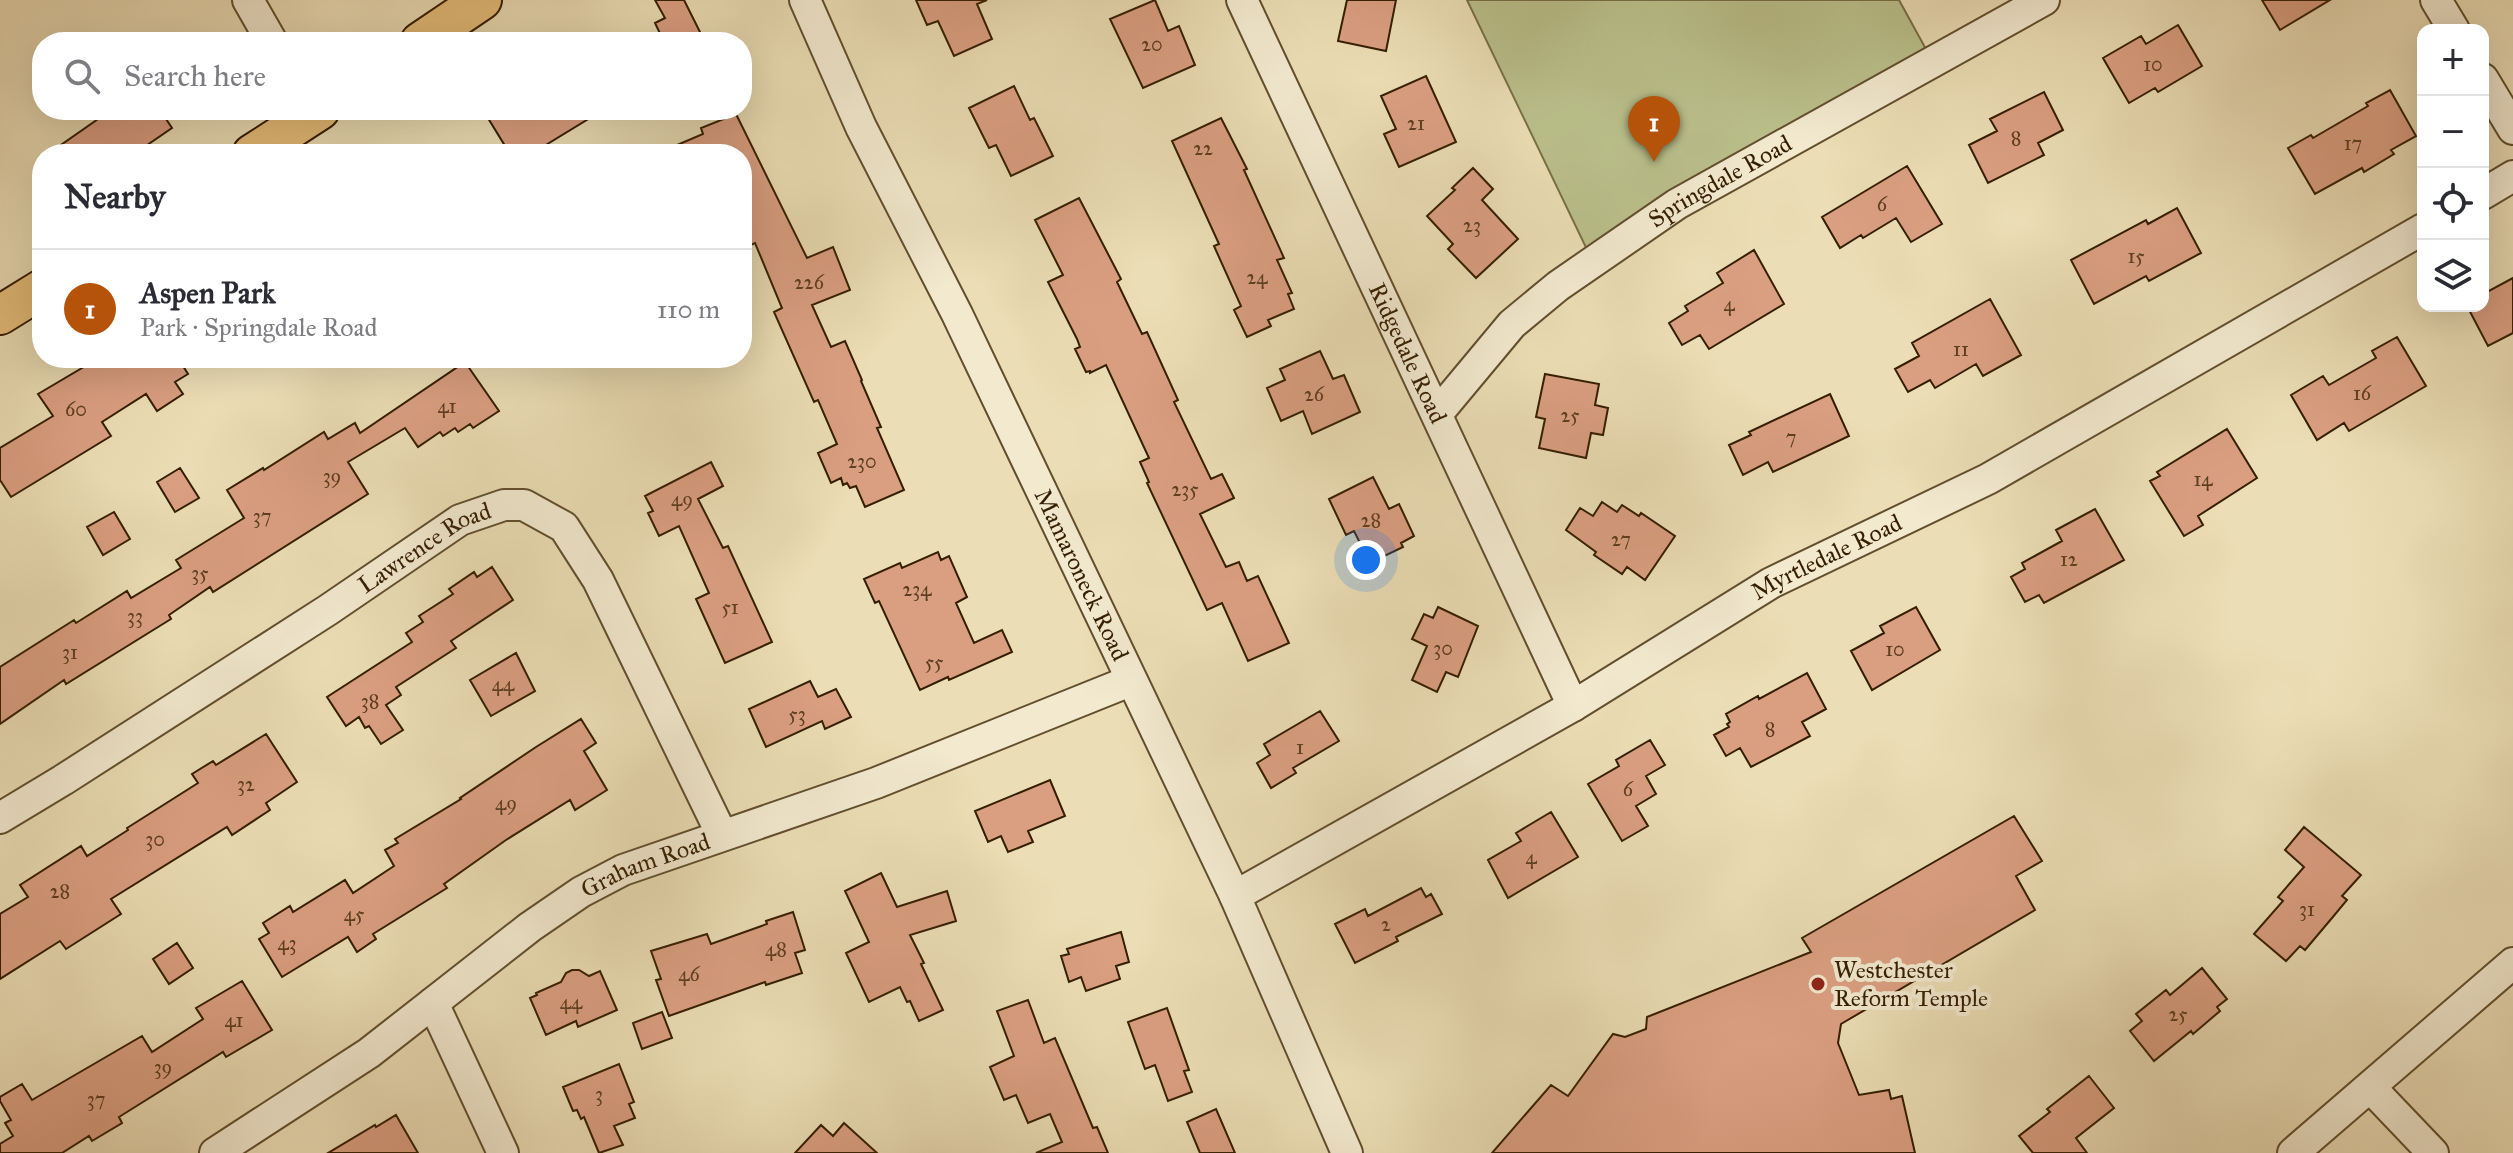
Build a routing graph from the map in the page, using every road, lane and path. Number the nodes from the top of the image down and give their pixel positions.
1 (248, 0) edge
2 (482, 0) edge
3 (805, 0) edge
4 (1242, 0) edge
5 (2044, 0) edge
6 (2436, 0) edge
7 (2450, 24) edge
8 (266, 32) edge
9 (435, 32) edge
10 (2489, 89) edge
11 (303, 120) edge
12 (2513, 129) edge
13 (267, 144) edge
14 (2513, 176) edge
15 (2489, 190) edge
16 (2417, 232) edge
17 (32, 295) edge
18 (0, 315) edge
19 (1437, 414) junction
20 (1130, 681) junction
21 (1573, 706) junction
22 (0, 818) edge
23 (722, 835) junction
24 (1235, 896) junction
25 (2513, 963) edge
26 (433, 1003) junction
27 (2370, 1087) junction
28 (215, 1153) edge
29 (503, 1153) edge
30 (1347, 1153) edge
31 (2293, 1153) edge
32 (2433, 1153) edge

1 - 8 street
2 - 9 main road
3 - 20 street, Mamaroneck Road
4 - 19 street, Ridgedale Road
5 - 19 street, Springdale Road
6 - 7 street
10 - 12 street
11 - 13 main road
14 - 15 street
16 - 21 street, Myrtledale Road
17 - 18 main road
19 - 21 street, Ridgedale Road
20 - 23 street, Graham Road
20 - 24 street, Mamaroneck Road
21 - 24 street, Myrtledale Road
22 - 23 street, Lawrence Road
23 - 26 street, Graham Road
24 - 30 street, Mamaroneck Road
25 - 27 street
26 - 28 street, Graham Road
26 - 29 street
27 - 31 street
27 - 32 street

